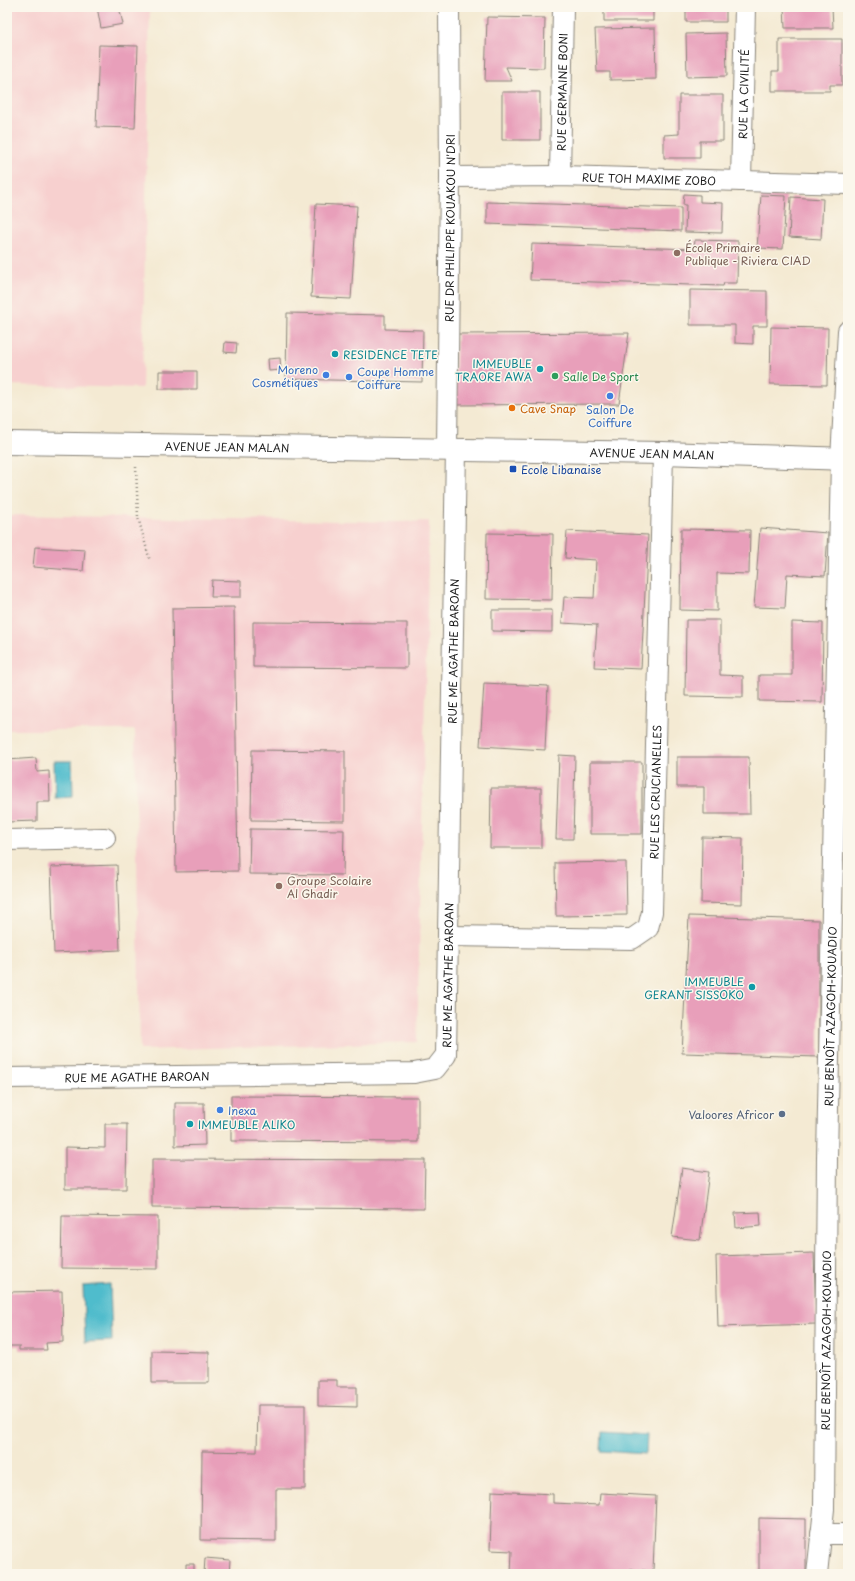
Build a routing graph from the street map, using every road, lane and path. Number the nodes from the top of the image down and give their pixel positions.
1 (449, 7) edge
2 (562, 7) edge
3 (746, 7) edge
4 (560, 176) junction
5 (450, 177) junction
6 (741, 181) junction
7 (848, 184) edge
8 (848, 331) edge
9 (7, 443) edge
10 (451, 449) junction
11 (663, 453) junction
12 (845, 459) edge
13 (137, 486) dead end
14 (150, 561) dead end
15 (105, 838) dead end
16 (7, 840) edge
17 (449, 936) junction
18 (7, 1078) edge
19 (821, 1534) junction
20 (848, 1534) edge
21 (817, 1574) edge

1 - 5 street, RUE DR PHILIPPE KOUAKOU N'DRI
2 - 4 street, RUE GERMAINE BONI
3 - 6 street, RUE LA CIVILITÉ
4 - 5 street, RUE TOH MAXIME ZOBO
4 - 6 street, RUE TOH MAXIME ZOBO
5 - 10 street, RUE DR PHILIPPE KOUAKOU N'DRI
6 - 7 street, RUE TOH MAXIME ZOBO
8 - 12 street, RUE BENOÎT AZAGOH-KOUADIO
9 - 10 main road, AVENUE JEAN MALAN
10 - 11 main road, AVENUE JEAN MALAN
10 - 17 street, RUE ME AGATHE BAROAN
11 - 12 main road, AVENUE JEAN MALAN
11 - 17 street, RUE LES CRUCIANELLES
12 - 19 street, RUE BENOÎT AZAGOH-KOUADIO
13 - 14 path
15 - 16 street
17 - 18 street, RUE ME AGATHE BAROAN
19 - 20 street
19 - 21 street, RUE BENOÎT AZAGOH-KOUADIO

